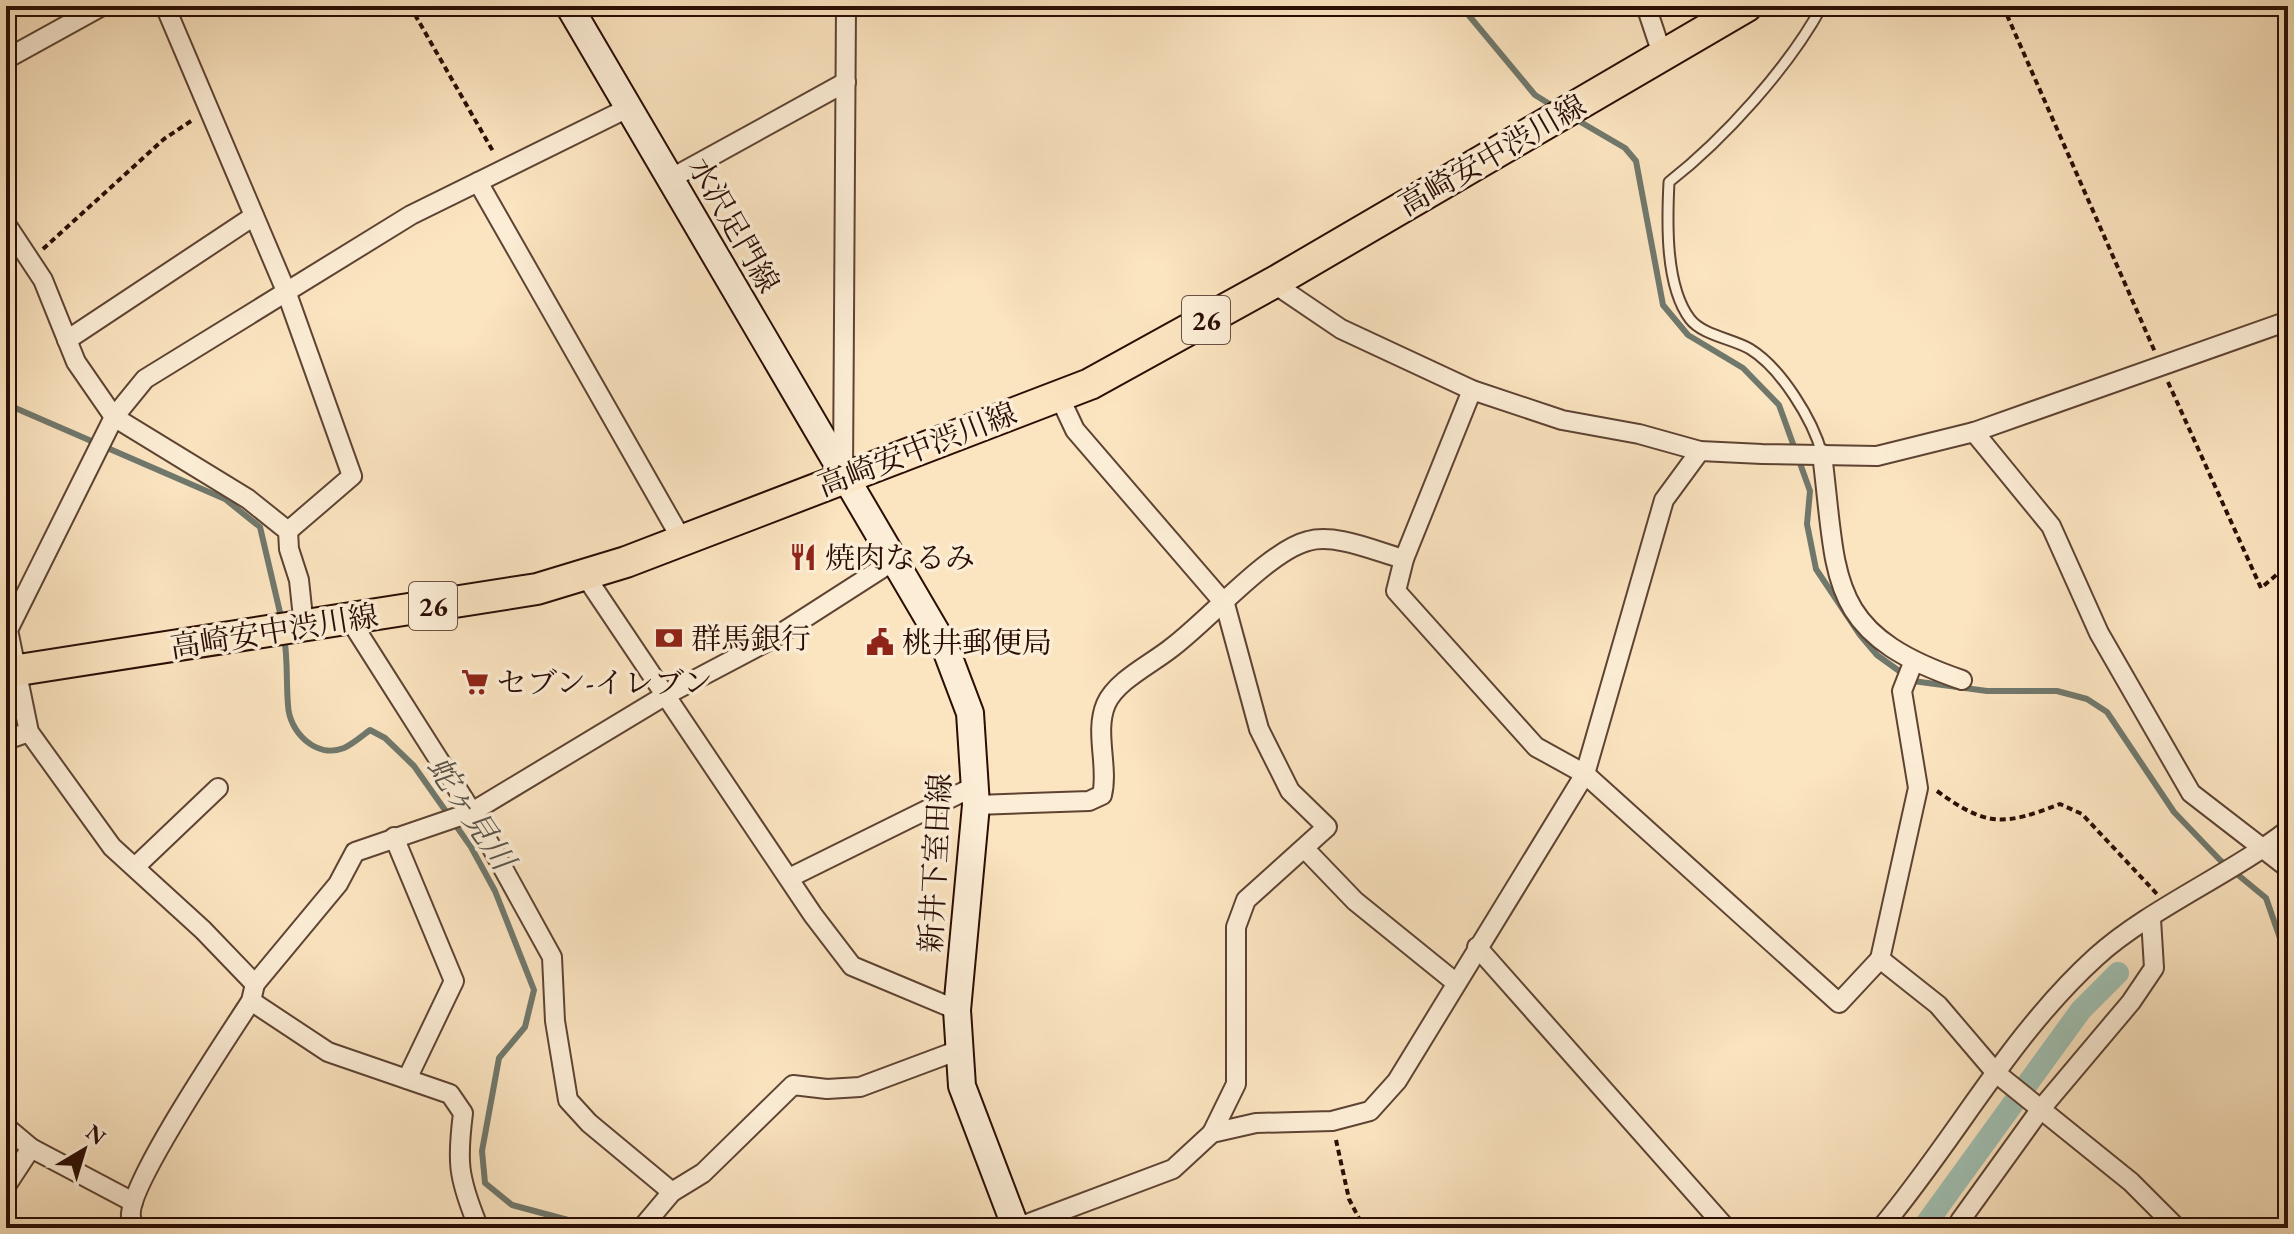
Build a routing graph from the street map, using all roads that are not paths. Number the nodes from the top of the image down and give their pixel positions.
1 (102, 6) edge
2 (165, 6) edge
3 (569, 6) edge
4 (846, 6) edge
5 (1646, 6) edge
6 (1747, 6) edge
7 (1822, 6) edge
8 (1662, 54) junction
9 (6, 59) edge
10 (846, 82) junction
11 (628, 108) junction
12 (670, 179) junction
13 (478, 182) junction
14 (254, 216) junction
15 (6, 224) edge
16 (1273, 283) junction
17 (286, 291) junction
18 (2288, 321) edge
19 (67, 340) junction
20 (1472, 390) junction
21 (1059, 396) junction
22 (114, 417) junction
23 (1974, 432) junction
24 (1700, 451) junction
25 (1816, 454) junction
26 (843, 476) junction
27 (288, 531) junction
28 (682, 540) junction
29 (1404, 559) junction
30 (895, 560) junction
31 (586, 577) junction
32 (1225, 604) junction
33 (350, 620) junction
34 (304, 627) junction
35 (7, 630) edge
36 (1913, 663) junction
37 (12, 672) edge
38 (1962, 680) dead end
39 (666, 695) junction
40 (29, 732) junction
41 (6, 740) edge
42 (1585, 774) junction
43 (218, 788) dead end
44 (976, 795) junction
45 (472, 812) junction
46 (2288, 830) edge
47 (394, 837) junction
48 (1305, 849) junction
49 (2263, 849) junction
50 (135, 867) junction
51 (2288, 868) edge
52 (789, 878) junction
53 (2151, 919) junction
54 (1477, 947) junction
55 (1880, 959) junction
56 (1455, 982) junction
57 (253, 992) junction
58 (957, 1010) junction
59 (959, 1050) junction
60 (1996, 1073) junction
61 (407, 1079) junction
62 (2040, 1110) junction
63 (6, 1127) edge
64 (1212, 1133) junction
65 (31, 1148) junction
66 (6, 1186) edge
67 (672, 1192) junction
68 (133, 1202) junction
69 (136, 1228) edge
70 (474, 1228) edge
71 (648, 1228) edge
72 (1016, 1228) edge
73 (1726, 1228) edge
74 (1881, 1228) edge
75 (1966, 1228) edge
76 (2177, 1228) edge

1 - 9 street
2 - 14 street
3 - 11 main road, 水沢足門線
4 - 10 street
5 - 8 street
6 - 8 main road, 高崎安中渋川線 / 26
7 - 25 lane
8 - 16 main road, 高崎安中渋川線 / 26
10 - 12 street
10 - 26 street
11 - 12 main road, 水沢足門線
11 - 13 street
12 - 26 main road, 水沢足門線
13 - 17 street
13 - 28 street
14 - 17 street
14 - 19 street
15 - 19 street
16 - 20 street
16 - 21 main road, 高崎安中渋川線 / 26
17 - 22 street
17 - 27 street
18 - 23 street
19 - 22 street
20 - 24 street
20 - 29 street
21 - 26 main road, 高崎安中渋川線 / 26
21 - 32 street
22 - 27 street
22 - 35 street
23 - 25 street
23 - 49 street
24 - 25 street
24 - 42 street
25 - 36 street
26 - 28 main road, 高崎安中渋川線 / 26
26 - 30 main road, 新井下室田線
27 - 34 street
28 - 31 main road, 高崎安中渋川線 / 26
29 - 32 street
29 - 42 street
30 - 39 street
30 - 44 main road, 新井下室田線
31 - 33 main road, 高崎安中渋川線 / 26
31 - 39 street
32 - 44 street
32 - 48 street
33 - 34 main road, 高崎安中渋川線 / 26
33 - 45 street
34 - 37 main road, 高崎安中渋川線 / 26
35 - 37 street
36 - 38 street
36 - 55 street
37 - 40 street
39 - 45 street
39 - 52 street
40 - 41 street
40 - 50 street
42 - 54 street
42 - 55 street
43 - 50 street
44 - 52 street
44 - 58 main road, 新井下室田線
45 - 47 street
45 - 67 street
46 - 49 street
47 - 57 street
47 - 61 street
48 - 56 street
48 - 64 street
49 - 51 street
49 - 53 street
50 - 57 street
52 - 58 street
53 - 60 street
53 - 62 street
54 - 56 street
54 - 73 street
55 - 60 street
56 - 64 street
57 - 61 street
57 - 68 street
58 - 59 main road, 新井下室田線
59 - 67 street
59 - 72 main road, 新井下室田線
60 - 62 street
60 - 74 street
61 - 70 street
62 - 75 street
62 - 76 street
63 - 65 street
64 - 72 street
65 - 66 street
65 - 68 street
67 - 71 street
68 - 69 street

